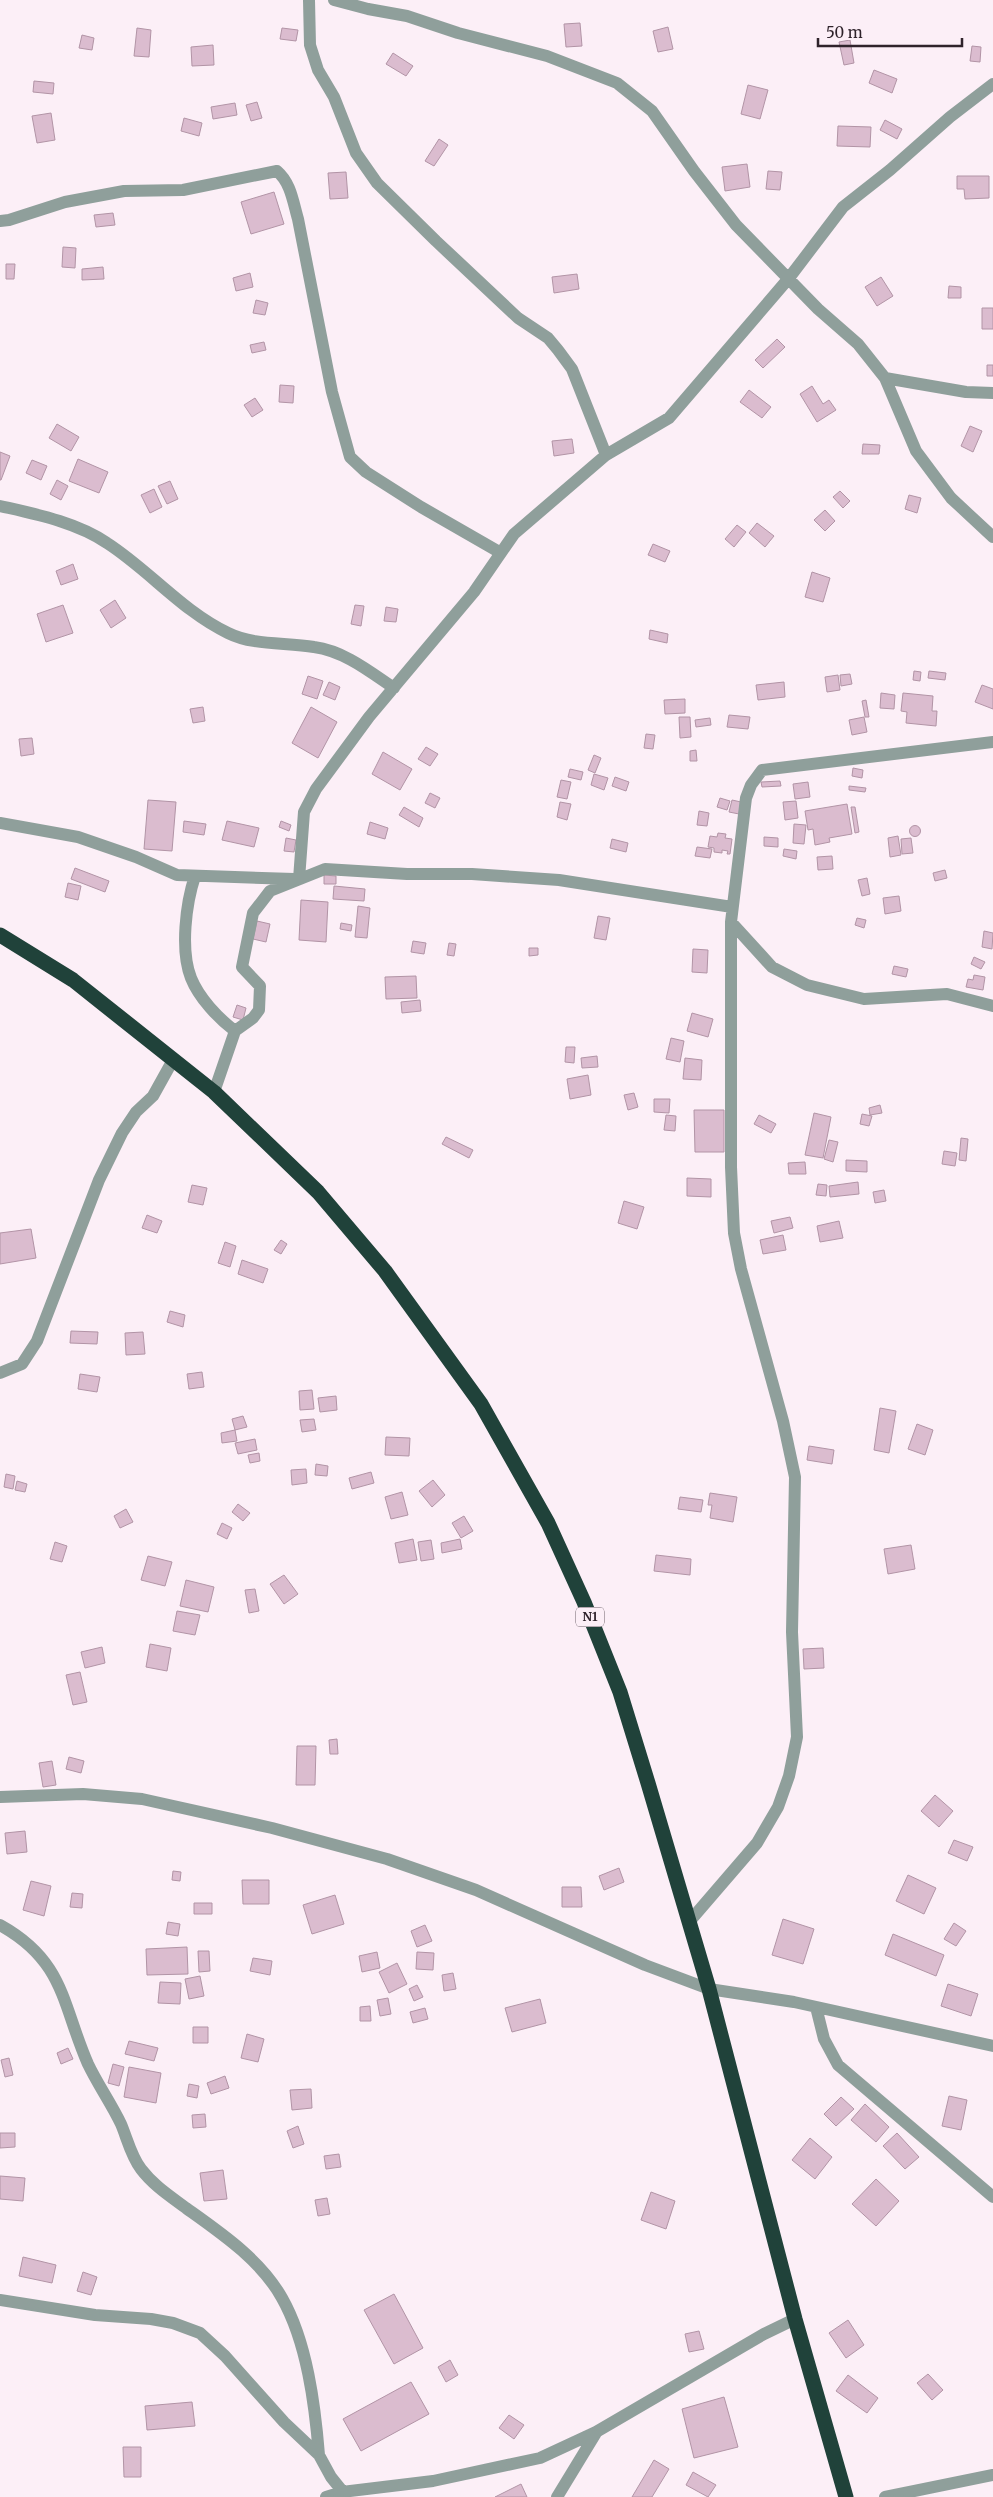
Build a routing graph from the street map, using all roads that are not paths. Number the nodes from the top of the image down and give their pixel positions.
1 (309, 0) edge
2 (334, 0) edge
3 (993, 84) edge
4 (0, 221) edge
5 (788, 278) junction
6 (885, 378) junction
7 (993, 393) edge
8 (606, 455) junction
9 (0, 506) edge
10 (993, 537) edge
11 (501, 553) junction
12 (394, 688) junction
13 (993, 742) edge
14 (0, 823) edge
15 (195, 876) junction
16 (299, 879) junction
17 (732, 906) junction
18 (731, 922) junction
19 (0, 935) edge
20 (993, 1006) edge
21 (235, 1031) junction
22 (173, 1060) junction
23 (214, 1092) junction
24 (0, 1372) edge
25 (0, 1797) edge
26 (689, 1922) junction
27 (0, 1925) edge
28 (709, 1989) junction
29 (816, 2006) junction
30 (993, 2046) edge
31 (993, 2197) edge
32 (0, 2300) edge
33 (795, 2319) junction
34 (596, 2432) junction
35 (319, 2455) junction
36 (993, 2474) edge
37 (344, 2494) edge
38 (326, 2497) edge
39 (557, 2497) edge
40 (846, 2497) edge
41 (885, 2497) edge

1 - 8 street
2 - 5 street
3 - 5 street
4 - 11 street
5 - 6 street
5 - 8 street
6 - 7 street
6 - 10 street
8 - 11 street
9 - 12 street
11 - 12 street
12 - 16 street
13 - 17 street
14 - 15 street
15 - 16 street
15 - 21 street
16 - 17 street
16 - 21 street
17 - 18 street
18 - 20 street
18 - 26 street
19 - 22 highway, N1
21 - 23 street
22 - 23 highway, N1
22 - 24 street
23 - 26 highway, N1
25 - 28 street
26 - 28 highway, N1
27 - 35 street
28 - 29 street
28 - 33 highway, N1
29 - 30 street
29 - 31 street
32 - 35 street
33 - 34 street
33 - 40 highway, N1
34 - 37 street
34 - 39 street
35 - 37 street
36 - 41 street
37 - 38 street

